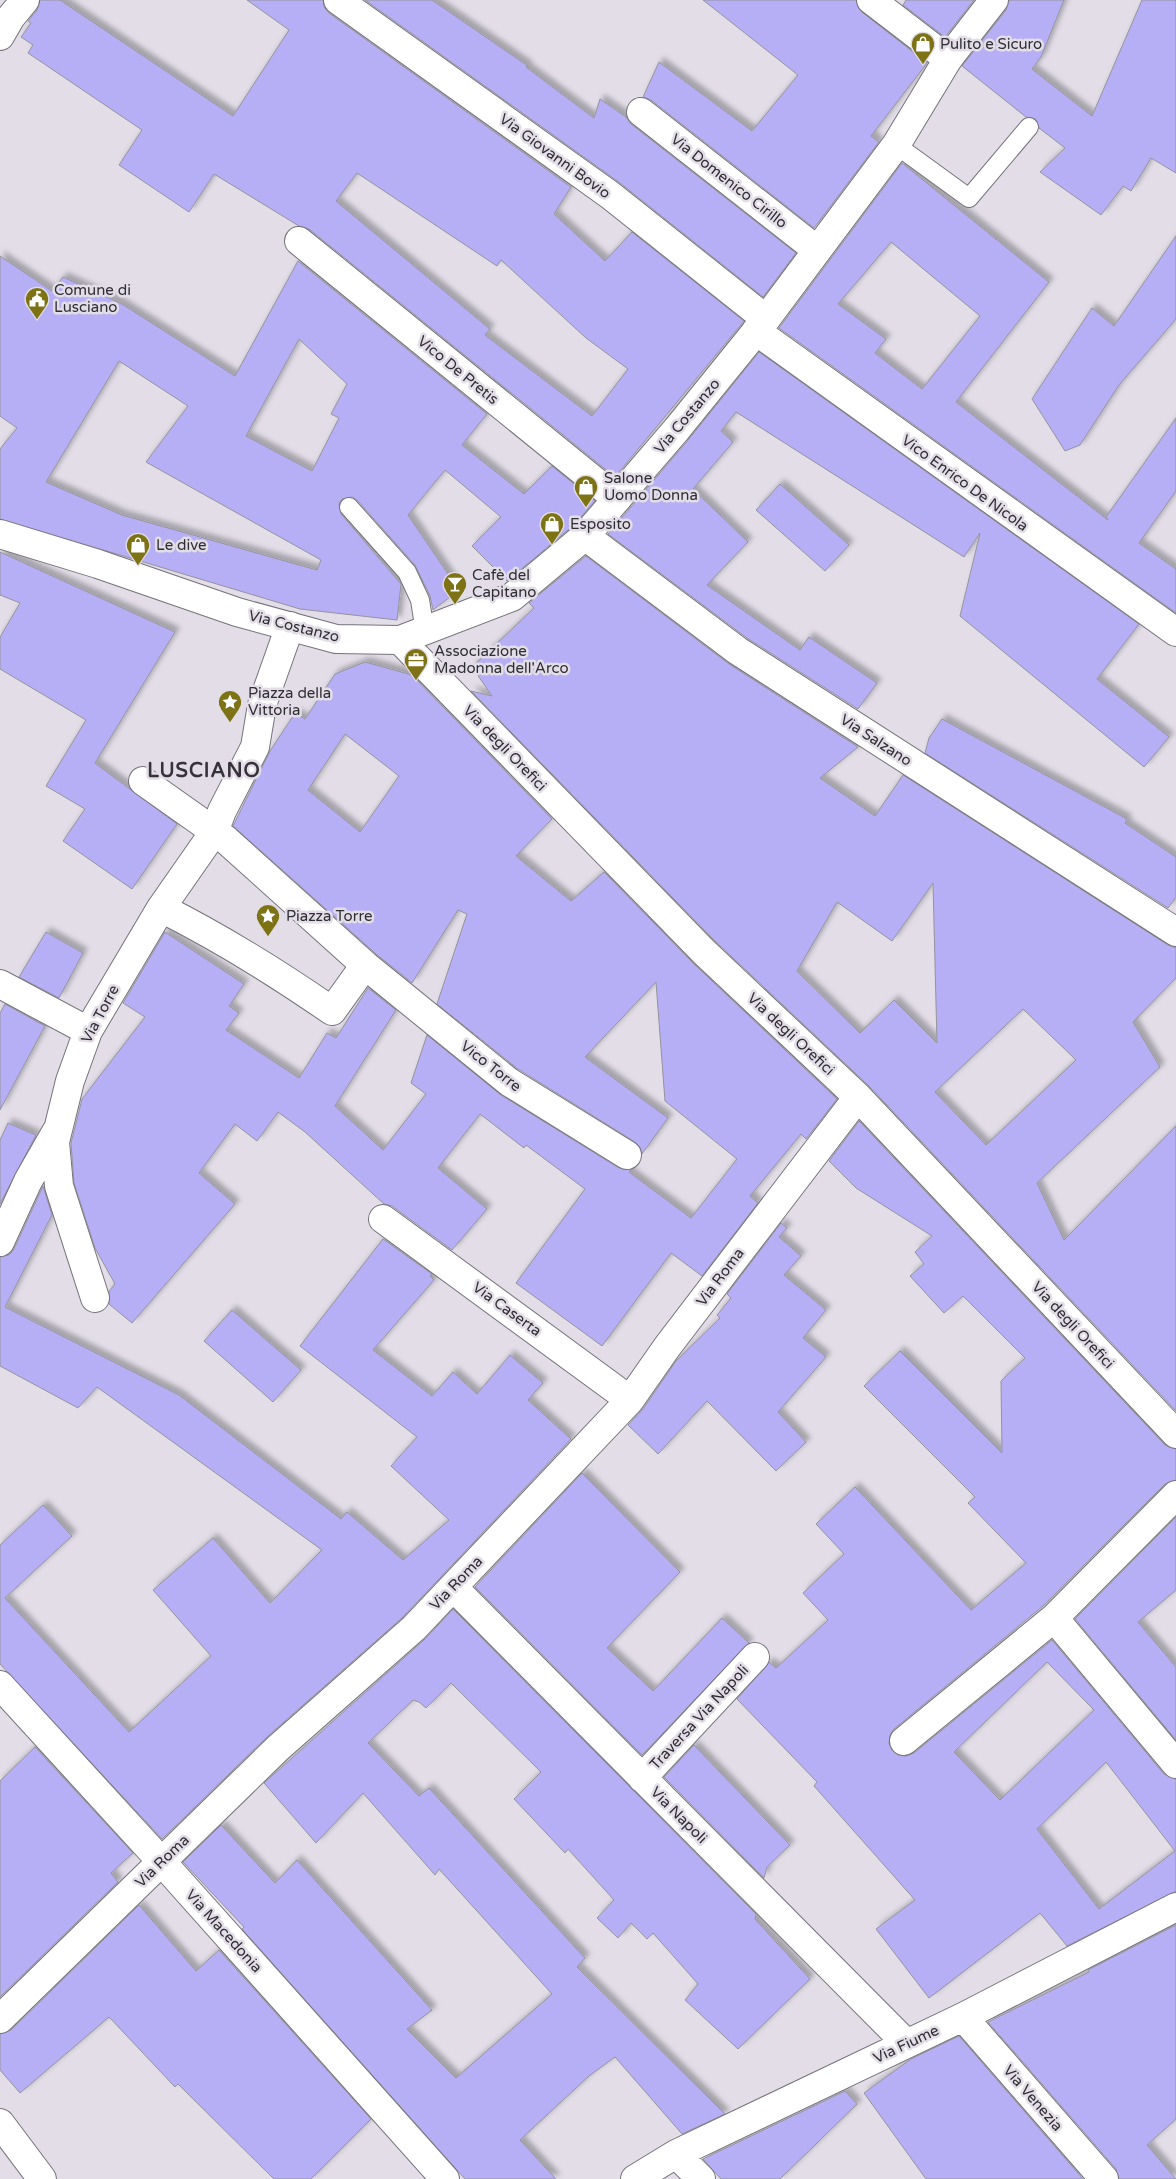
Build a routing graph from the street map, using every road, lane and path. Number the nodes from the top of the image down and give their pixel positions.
1 (25, 0) edge
2 (338, 0) edge
3 (871, 0) edge
4 (994, 0) edge
5 (0, 36) edge
6 (948, 60) junction
7 (641, 112) dead end
8 (1029, 127) dead end
9 (896, 145) junction
10 (299, 241) dead end
11 (817, 250) junction
12 (761, 325) junction
13 (617, 498) junction
14 (349, 507) dead end
15 (0, 534) edge
16 (585, 536) junction
17 (290, 626) junction
18 (1176, 632) edge
19 (413, 636) junction
20 (143, 781) dead end
21 (214, 832) junction
22 (161, 908) junction
23 (1176, 932) edge
24 (365, 965) junction
25 (0, 984) edge
26 (88, 1031) junction
27 (858, 1097) junction
28 (59, 1128) junction
29 (627, 1155) dead end
30 (383, 1219) dead end
31 (0, 1242) edge
32 (96, 1298) dead end
33 (630, 1400) junction
34 (1176, 1434) edge
35 (1176, 1494) edge
36 (453, 1587) junction
37 (1054, 1618) junction
38 (756, 1657) dead end
39 (0, 1685) edge
40 (904, 1741) dead end
41 (1176, 1764) edge
42 (642, 1778) junction
43 (161, 1861) junction
44 (1176, 1907) edge
45 (963, 2017) junction
46 (0, 2019) edge
47 (906, 2044) junction
48 (0, 2123) edge
49 (676, 2154) junction
50 (42, 2179) edge
51 (446, 2179) edge
52 (635, 2179) edge
53 (701, 2179) edge
54 (1104, 2179) edge

1 - 5 street
2 - 12 street, Via Giovanni Bovio
3 - 6 street
4 - 6 street, Via Costanzo
6 - 9 street, Via Costanzo
7 - 11 street, Via Domenico Cirillo
8 - 9 lane
9 - 11 street, Via Costanzo
10 - 13 street, Vico De Pretis
11 - 12 street, Via Costanzo
12 - 13 street, Via Costanzo
12 - 18 street, Vico Enrico De Nicola
13 - 16 street, Via Costanzo
14 - 19 lane
15 - 17 street, Via Costanzo
16 - 19 street, Via Costanzo
16 - 23 street, Via Salzano
17 - 19 street, Via Costanzo
17 - 21 street
19 - 27 street, Via degli Orefici
20 - 21 street
21 - 22 street
21 - 24 street
22 - 24 street
22 - 26 street, Via Torre
24 - 29 street, Vico Torre
25 - 26 street
26 - 28 street, Via Torre
27 - 33 street, Via Roma
27 - 34 street, Via degli Orefici
28 - 31 street, Via Torre
28 - 32 street, Via Torre
30 - 33 street, Via Caserta
33 - 36 street, Via Roma
35 - 37 street
36 - 42 street, Via Napoli
36 - 43 street, Via Roma
37 - 40 street
37 - 41 street
38 - 42 street, Traversa Via Napoli
39 - 43 street, Via Macedonia
42 - 47 street, Via Napoli
43 - 46 street, Via Roma
43 - 51 street, Via Macedonia
44 - 45 street, Via Fiume
45 - 47 street, Via Fiume
45 - 54 street, Via Venezia
47 - 49 street, Via Fiume
48 - 50 street
49 - 52 street, Via Fiume
49 - 53 street

